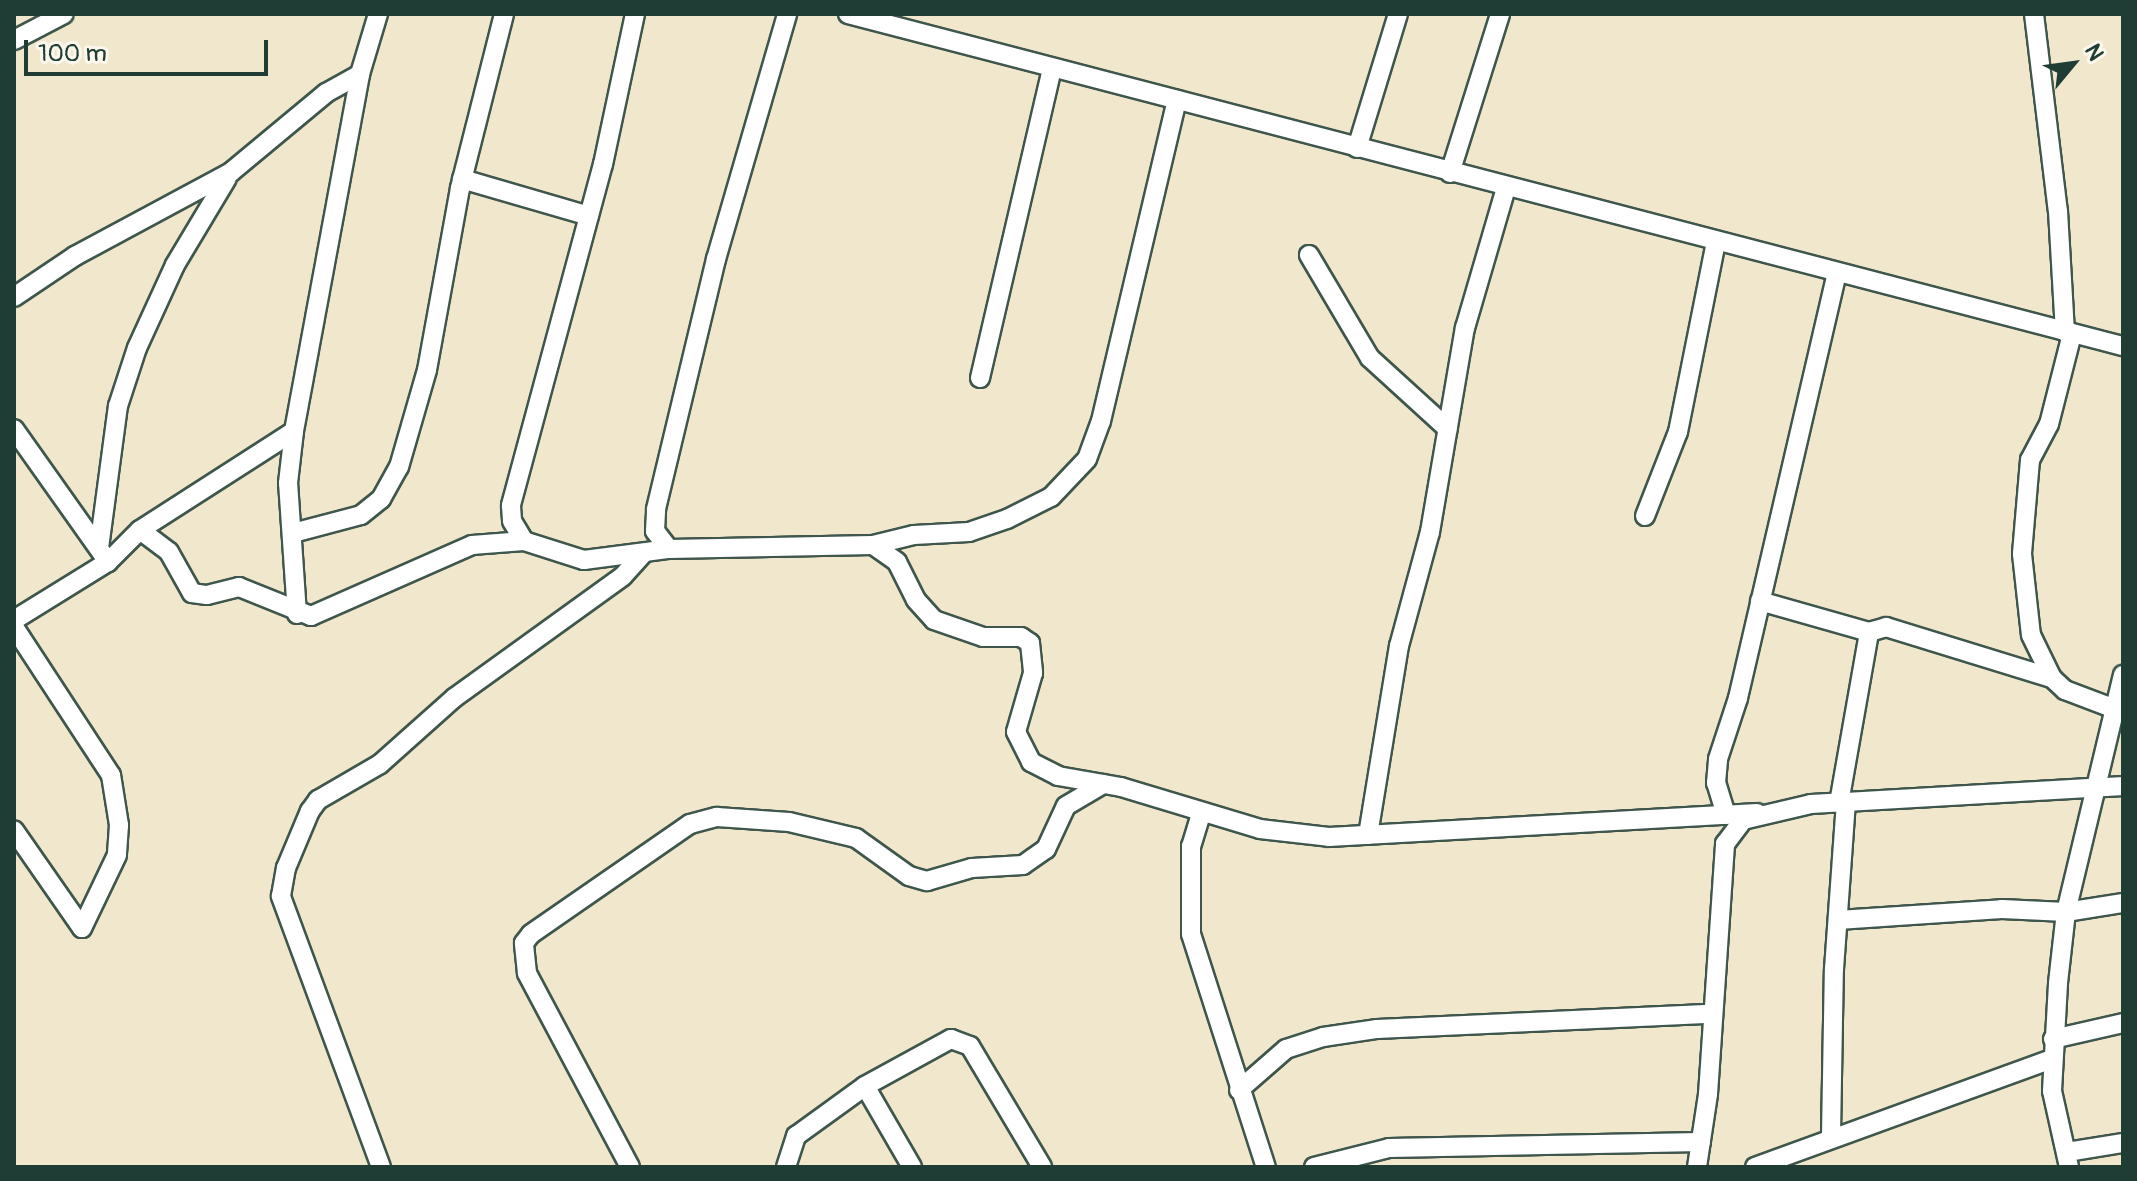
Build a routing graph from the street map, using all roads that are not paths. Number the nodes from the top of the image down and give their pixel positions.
1 (64, 14) edge
2 (378, 14) edge
3 (504, 14) edge
4 (635, 14) edge
5 (787, 14) edge
6 (848, 14) edge
7 (1398, 14) edge
8 (1500, 14) edge
9 (2034, 14) edge
10 (14, 40) edge
11 (1052, 68) junction
12 (360, 74) junction
13 (1177, 100) junction
14 (1357, 148) junction
15 (231, 172) junction
16 (1450, 173) junction
17 (462, 179) junction
18 (1506, 188) junction
19 (589, 216) junction
20 (1716, 242) junction
21 (1309, 255) dead end
22 (1837, 273) junction
23 (14, 297) edge
24 (2068, 333) junction
25 (2123, 346) edge
26 (980, 378) dead end
27 (14, 429) edge
28 (1448, 429) junction
29 (294, 431) junction
30 (1645, 516) dead end
31 (140, 530) junction
32 (293, 533) junction
33 (524, 541) junction
34 (873, 545) junction
35 (669, 549) junction
36 (643, 554) junction
37 (104, 555) junction
38 (1760, 601) junction
39 (297, 614) junction
40 (14, 620) edge
41 (14, 627) edge
42 (1869, 632) junction
43 (2123, 675) edge
44 (2052, 678) junction
45 (2115, 709) junction
46 (1104, 784) junction
47 (2123, 786) edge
48 (2093, 792) junction
49 (1843, 803) junction
50 (1757, 813) junction
51 (1201, 814) junction
52 (1726, 815) junction
53 (14, 830) edge
54 (1368, 835) junction
55 (2123, 903) edge
56 (2066, 912) junction
57 (1838, 920) junction
58 (1711, 1014) junction
59 (2123, 1023) edge
60 (2053, 1039) junction
61 (2052, 1059) junction
62 (865, 1086) junction
63 (1239, 1090) junction
64 (1831, 1135) junction
65 (1701, 1142) junction
66 (2123, 1143) edge
67 (1791, 1160) edge
68 (2068, 1160) edge
69 (381, 1167) edge
70 (630, 1167) edge
71 (786, 1167) edge
72 (912, 1167) edge
73 (1042, 1167) edge
74 (1266, 1167) edge
75 (1314, 1167) edge
76 (1697, 1167) edge
77 (1755, 1167) edge

1 - 10 street
2 - 12 street
3 - 17 street
4 - 19 street
5 - 35 street
6 - 11 street
7 - 14 street
8 - 16 street
9 - 24 street
11 - 13 street
11 - 26 street
12 - 15 street
12 - 29 street
13 - 14 street
13 - 34 street
14 - 16 street
15 - 23 street
15 - 37 street
16 - 18 street
17 - 19 street
17 - 32 street
18 - 20 street
18 - 28 street
19 - 33 street
20 - 22 street
20 - 30 street
21 - 28 street
22 - 24 street
22 - 38 street
24 - 25 street
24 - 44 street
27 - 37 street
28 - 54 street
29 - 31 street
29 - 32 street
31 - 37 street
31 - 39 street
32 - 39 street
33 - 36 street
33 - 39 street
34 - 35 street
34 - 46 street
35 - 36 street
36 - 69 street
37 - 40 street
38 - 42 street
38 - 52 street
41 - 53 street
42 - 44 street
42 - 49 street
43 - 45 street
44 - 45 street
45 - 48 street
46 - 51 street
46 - 70 street
47 - 48 street
48 - 49 street
48 - 56 street
49 - 50 street
49 - 57 street
50 - 52 street
50 - 58 street
51 - 54 street
51 - 63 street
52 - 54 street
55 - 56 street
56 - 57 street
56 - 60 street
57 - 64 street
58 - 63 street
58 - 65 street
59 - 60 street
60 - 61 street
61 - 64 street
61 - 68 street
62 - 71 street
62 - 72 street
62 - 73 street
63 - 74 street
64 - 67 street
65 - 75 street
65 - 76 street
66 - 68 street
67 - 77 street

